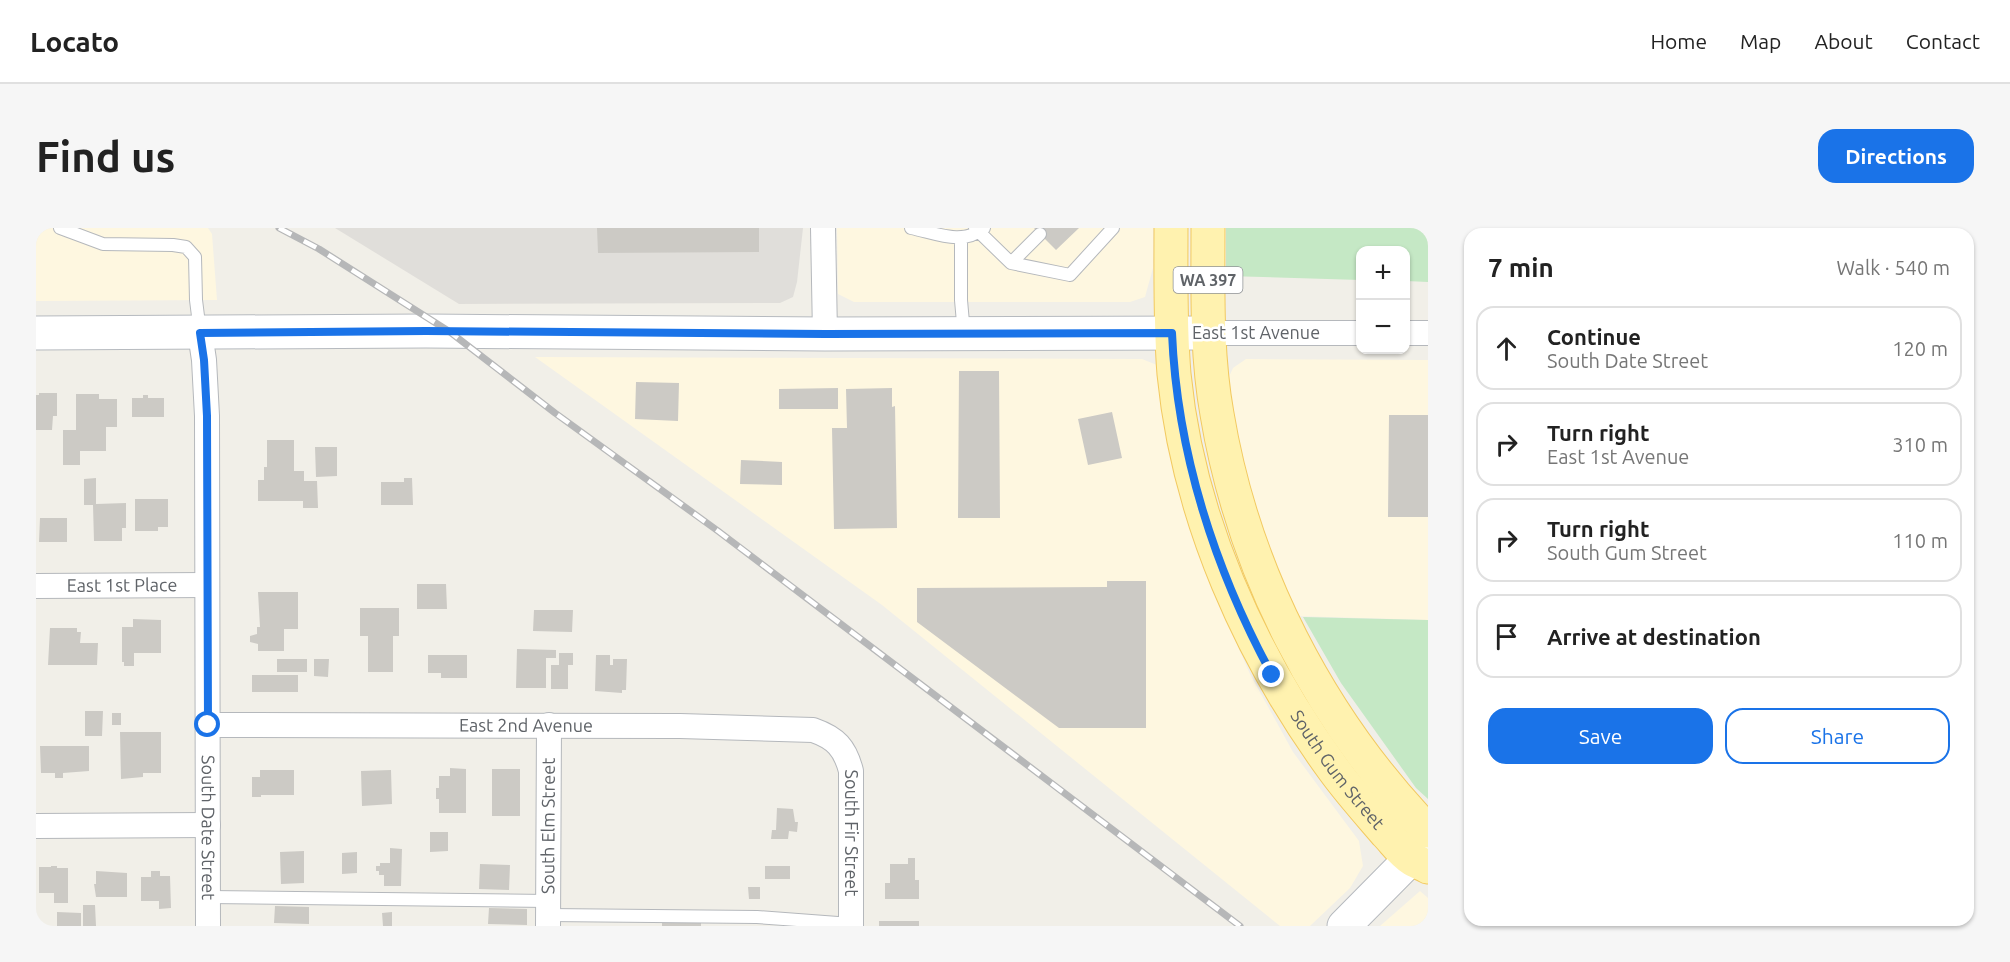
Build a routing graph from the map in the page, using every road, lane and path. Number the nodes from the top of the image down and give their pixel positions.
1 (60, 228) edge
2 (823, 228) edge
3 (911, 228) edge
4 (1113, 228) edge
5 (1171, 228) edge
6 (1208, 228) edge
7 (979, 230) edge
8 (1040, 234) dead end
9 (961, 239) junction
10 (1011, 263) junction
11 (36, 333) edge
12 (200, 333) junction
13 (1172, 333) junction
14 (1209, 333) junction
15 (1356, 333) edge
16 (1410, 333) edge
17 (1428, 333) edge
18 (825, 334) junction
19 (964, 334) junction
20 (207, 585) junction
21 (36, 586) edge
22 (208, 725) junction
23 (549, 725) junction
24 (838, 745) joint
25 (208, 825) junction
26 (36, 826) edge
27 (1428, 831) edge
28 (1422, 856) edge
29 (208, 897) junction
30 (548, 914) edge
31 (851, 925) edge
32 (208, 926) edge
33 (1344, 926) edge

1 - 12 lane
2 - 18 street
3 - 9 lane
4 - 10 lane
5 - 13 main road, WA 397
6 - 14 main road, WA 397
7 - 9 lane
7 - 10 lane
8 - 10 lane
9 - 19 lane
11 - 12 main road, East 1st Avenue
12 - 18 main road, East 1st Avenue
12 - 20 street, South Date Street
13 - 14 main road, East 1st Avenue
13 - 19 main road, East 1st Avenue
13 - 28 main road, South Gum Street / WA 397
14 - 15 street, East 1st Avenue
14 - 27 main road, South Gum Street / WA 397
16 - 17 street
18 - 19 main road, East 1st Avenue
20 - 21 street, East 1st Place
20 - 22 street, South Date Street
22 - 23 street, East 2nd Avenue
22 - 25 street, South Date Street
23 - 24 street, East 2nd Avenue
23 - 30 street, South Elm Street
24 - 31 street, South Fir Street
25 - 26 street
25 - 29 street, South Date Street
28 - 33 main road, South Gum Street
29 - 30 lane
29 - 32 street, South Date Street
30 - 31 lane

